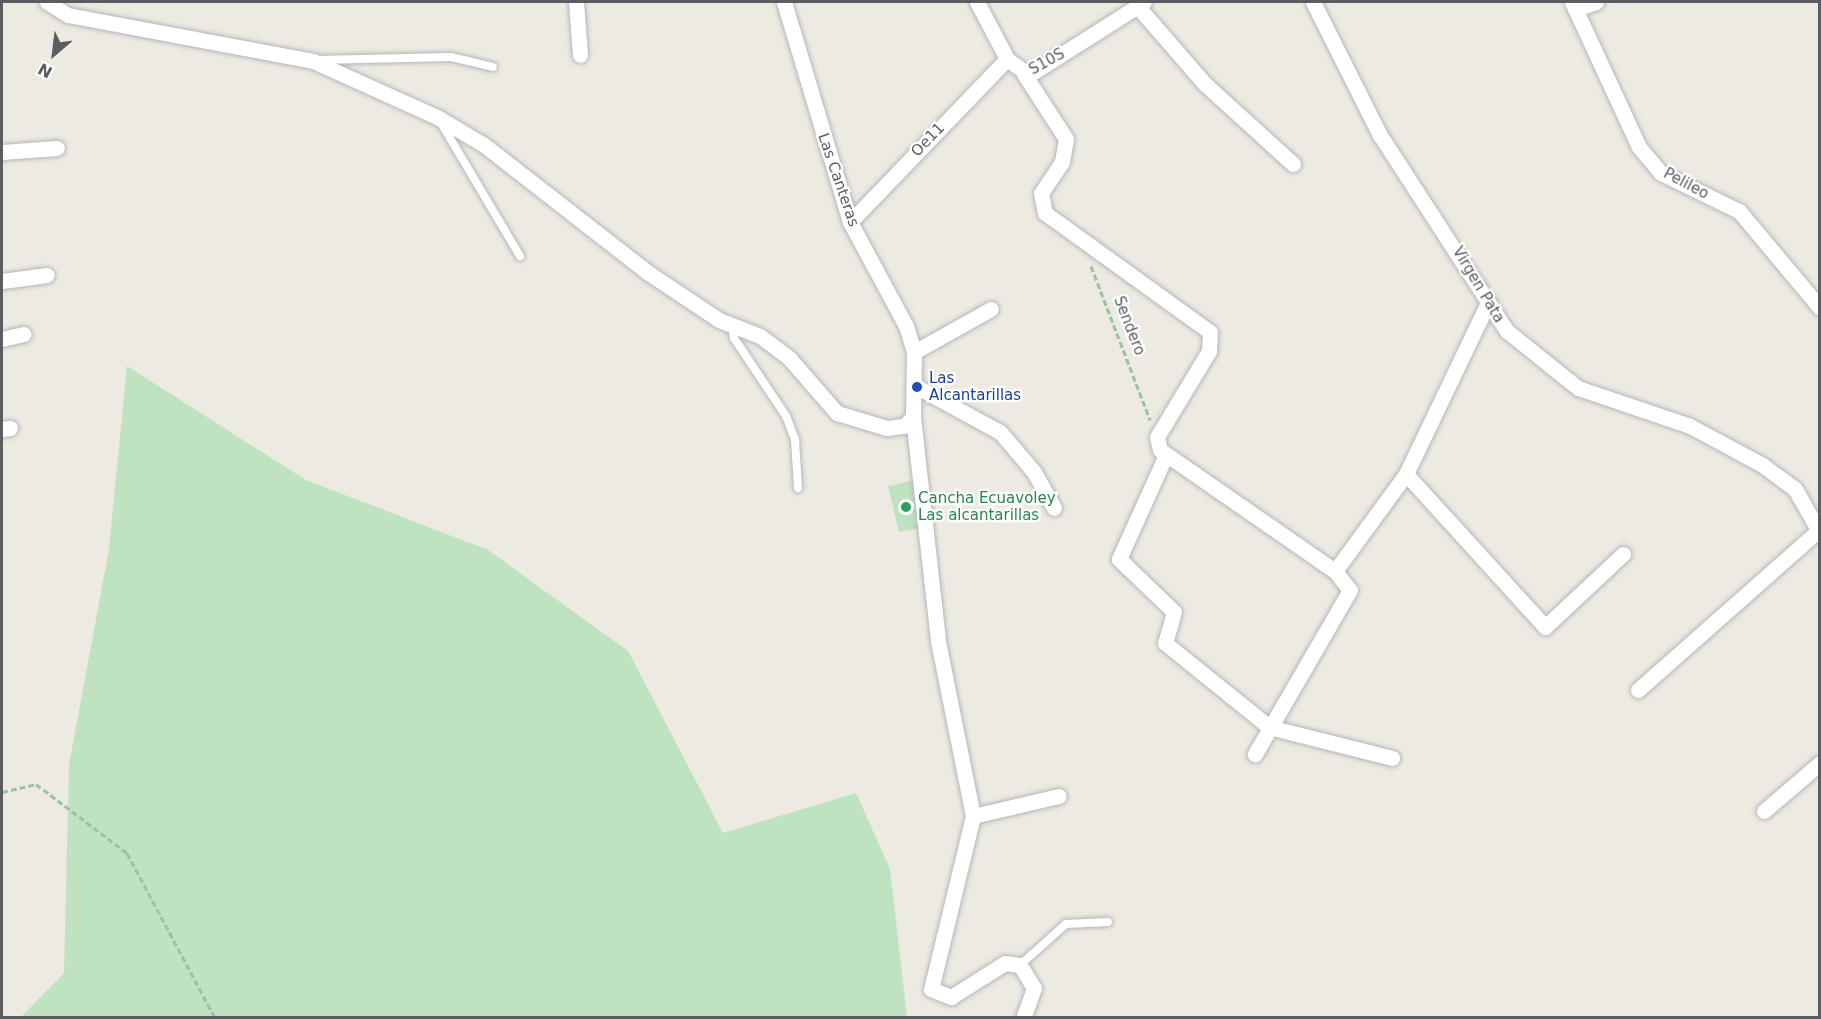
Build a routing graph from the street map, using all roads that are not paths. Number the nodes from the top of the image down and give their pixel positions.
1 (47, 2) edge
2 (576, 2) edge
3 (784, 2) edge
4 (977, 2) edge
5 (1312, 2) edge
6 (1596, 2) edge
7 (1141, 4) edge
8 (1573, 5) edge
9 (580, 55) dead end
10 (1007, 59) junction
11 (313, 61) junction
12 (493, 67) dead end
13 (1024, 74) junction
14 (438, 117) junction
15 (57, 148) dead end
16 (2, 152) edge
17 (1293, 164) dead end
18 (850, 222) junction
19 (520, 256) dead end
20 (47, 275) dead end
21 (2, 281) edge
22 (1487, 305) junction
23 (1820, 308) edge
24 (991, 309) dead end
25 (732, 326) junction
26 (22, 334) dead end
27 (2, 339) edge
28 (914, 352) junction
29 (917, 387) junction
30 (913, 417) junction
31 (1165, 457) junction
32 (1406, 474) junction
33 (798, 488) dead end
34 (1054, 508) dead end
35 (1819, 532) edge
36 (1623, 554) dead end
37 (1335, 571) junction
38 (1638, 690) dead end
39 (1269, 727) junction
40 (1255, 754) dead end
41 (1392, 758) dead end
42 (1820, 763) edge
43 (1059, 796) dead end
44 (1764, 811) dead end
45 (973, 816) junction
46 (1108, 922) dead end
47 (1020, 965) junction
48 (1023, 1017) edge

1 - 11 street
2 - 9 street
3 - 18 street, Las Canteras
4 - 10 street, S10S
5 - 22 street, Virgen Pata
6 - 8 street
7 - 13 street, S10S
7 - 17 street
8 - 23 street, Pelileo
10 - 13 street, S10S
10 - 18 street, Oe11
11 - 12 lane
11 - 14 street
13 - 31 street
14 - 19 lane
14 - 25 street
15 - 16 street
18 - 28 street, Las Canteras
20 - 21 street
22 - 32 street
22 - 35 street, Virgen Pata
24 - 28 street
25 - 30 street
25 - 33 lane
26 - 27 street
28 - 29 street, Las Canteras
29 - 30 street, Las Canteras
29 - 34 street
30 - 45 street, Las Canteras
31 - 37 street
31 - 39 street
32 - 36 street
32 - 37 street
35 - 38 street
37 - 39 street
39 - 40 street
39 - 41 street
42 - 44 street
43 - 45 street
45 - 47 street
46 - 47 lane
47 - 48 street

